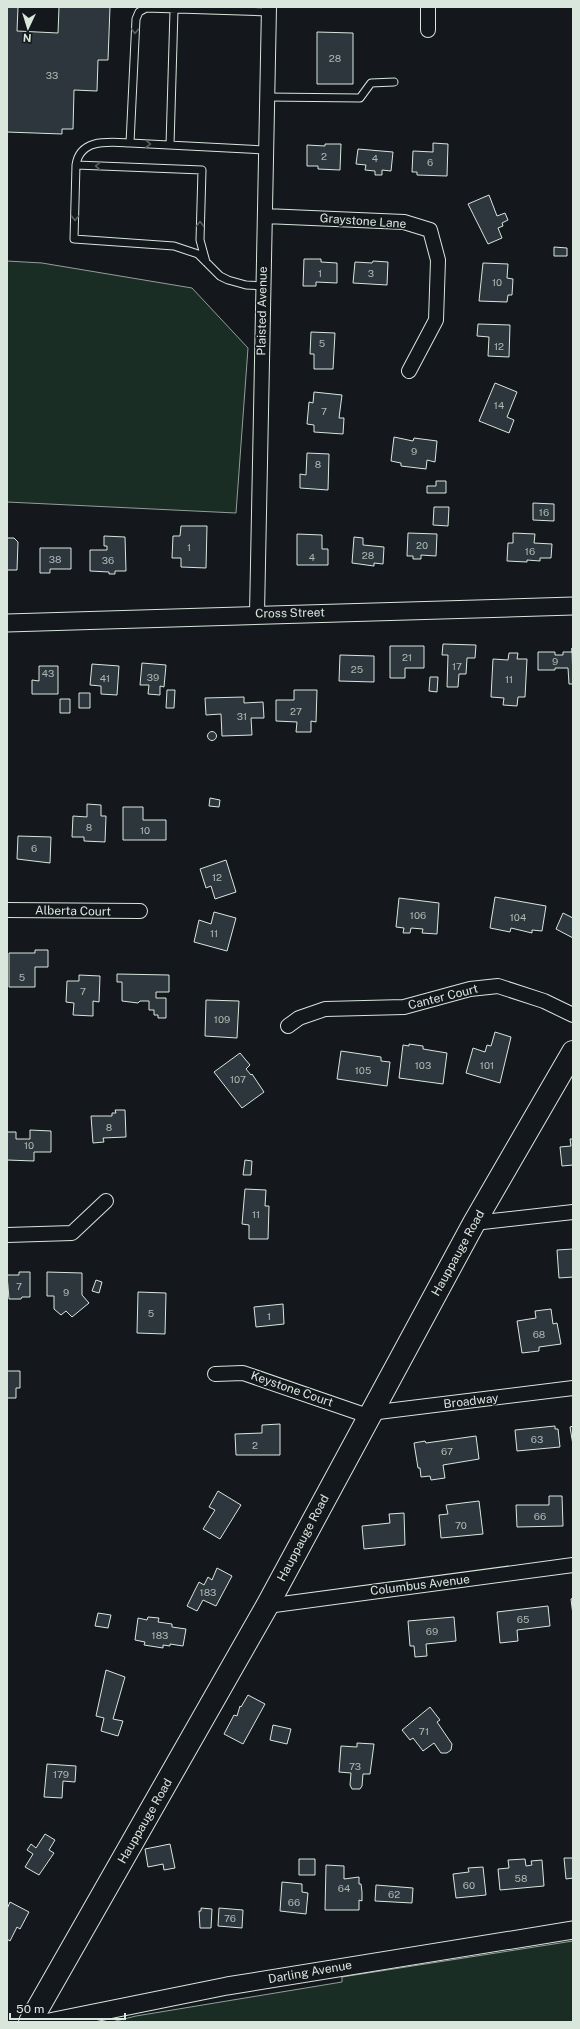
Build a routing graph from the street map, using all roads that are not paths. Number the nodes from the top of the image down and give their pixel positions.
1 (428, 7) edge
2 (174, 10) junction
3 (269, 10) edge
4 (428, 30) dead end
5 (394, 82) dead end
6 (267, 97) junction
7 (130, 143) junction
8 (170, 145) junction
9 (266, 150) junction
10 (76, 165) junction
11 (265, 216) junction
12 (206, 262) junction
13 (263, 286) junction
14 (409, 371) dead end
15 (573, 606) edge
16 (257, 614) junction
17 (7, 623) edge
18 (7, 910) edge
19 (140, 911) dead end
20 (573, 1015) edge
21 (288, 1026) dead end
22 (573, 1052) edge
23 (106, 1201) dead end
24 (573, 1212) edge
25 (474, 1223) junction
26 (7, 1235) edge
27 (215, 1374) dead end
28 (573, 1388) edge
29 (369, 1415) junction
30 (573, 1565) edge
31 (267, 1606) junction
32 (573, 1930) edge
33 (30, 2022) edge
34 (48, 2022) edge

1 - 4 street
2 - 3 lane
2 -> 7 lane
2 - 8 lane
3 - 6 street, Plaisted Avenue
5 - 6 lane
6 - 9 street, Plaisted Avenue
7 -> 8 lane
7 - 10 lane
8 - 9 lane
9 - 11 street, Plaisted Avenue
10 -> 12 lane
12 -> 10 lane
11 - 13 street, Plaisted Avenue
11 - 14 street, Graystone Lane
12 - 13 lane
13 - 16 street, Plaisted Avenue
15 - 16 street, Cross Street
16 - 17 street, Cross Street
18 - 19 street, Alberta Court
20 - 21 street, Canter Court
22 - 25 main road, Hauppauge Road
23 - 26 street
24 - 25 street
25 - 29 main road, Hauppauge Road
27 - 29 street, Keystone Court
28 - 29 street, Broadway
29 - 31 main road, Hauppauge Road
30 - 31 street, Columbus Avenue
31 - 33 main road, Hauppauge Road
32 - 34 street, Darling Avenue

